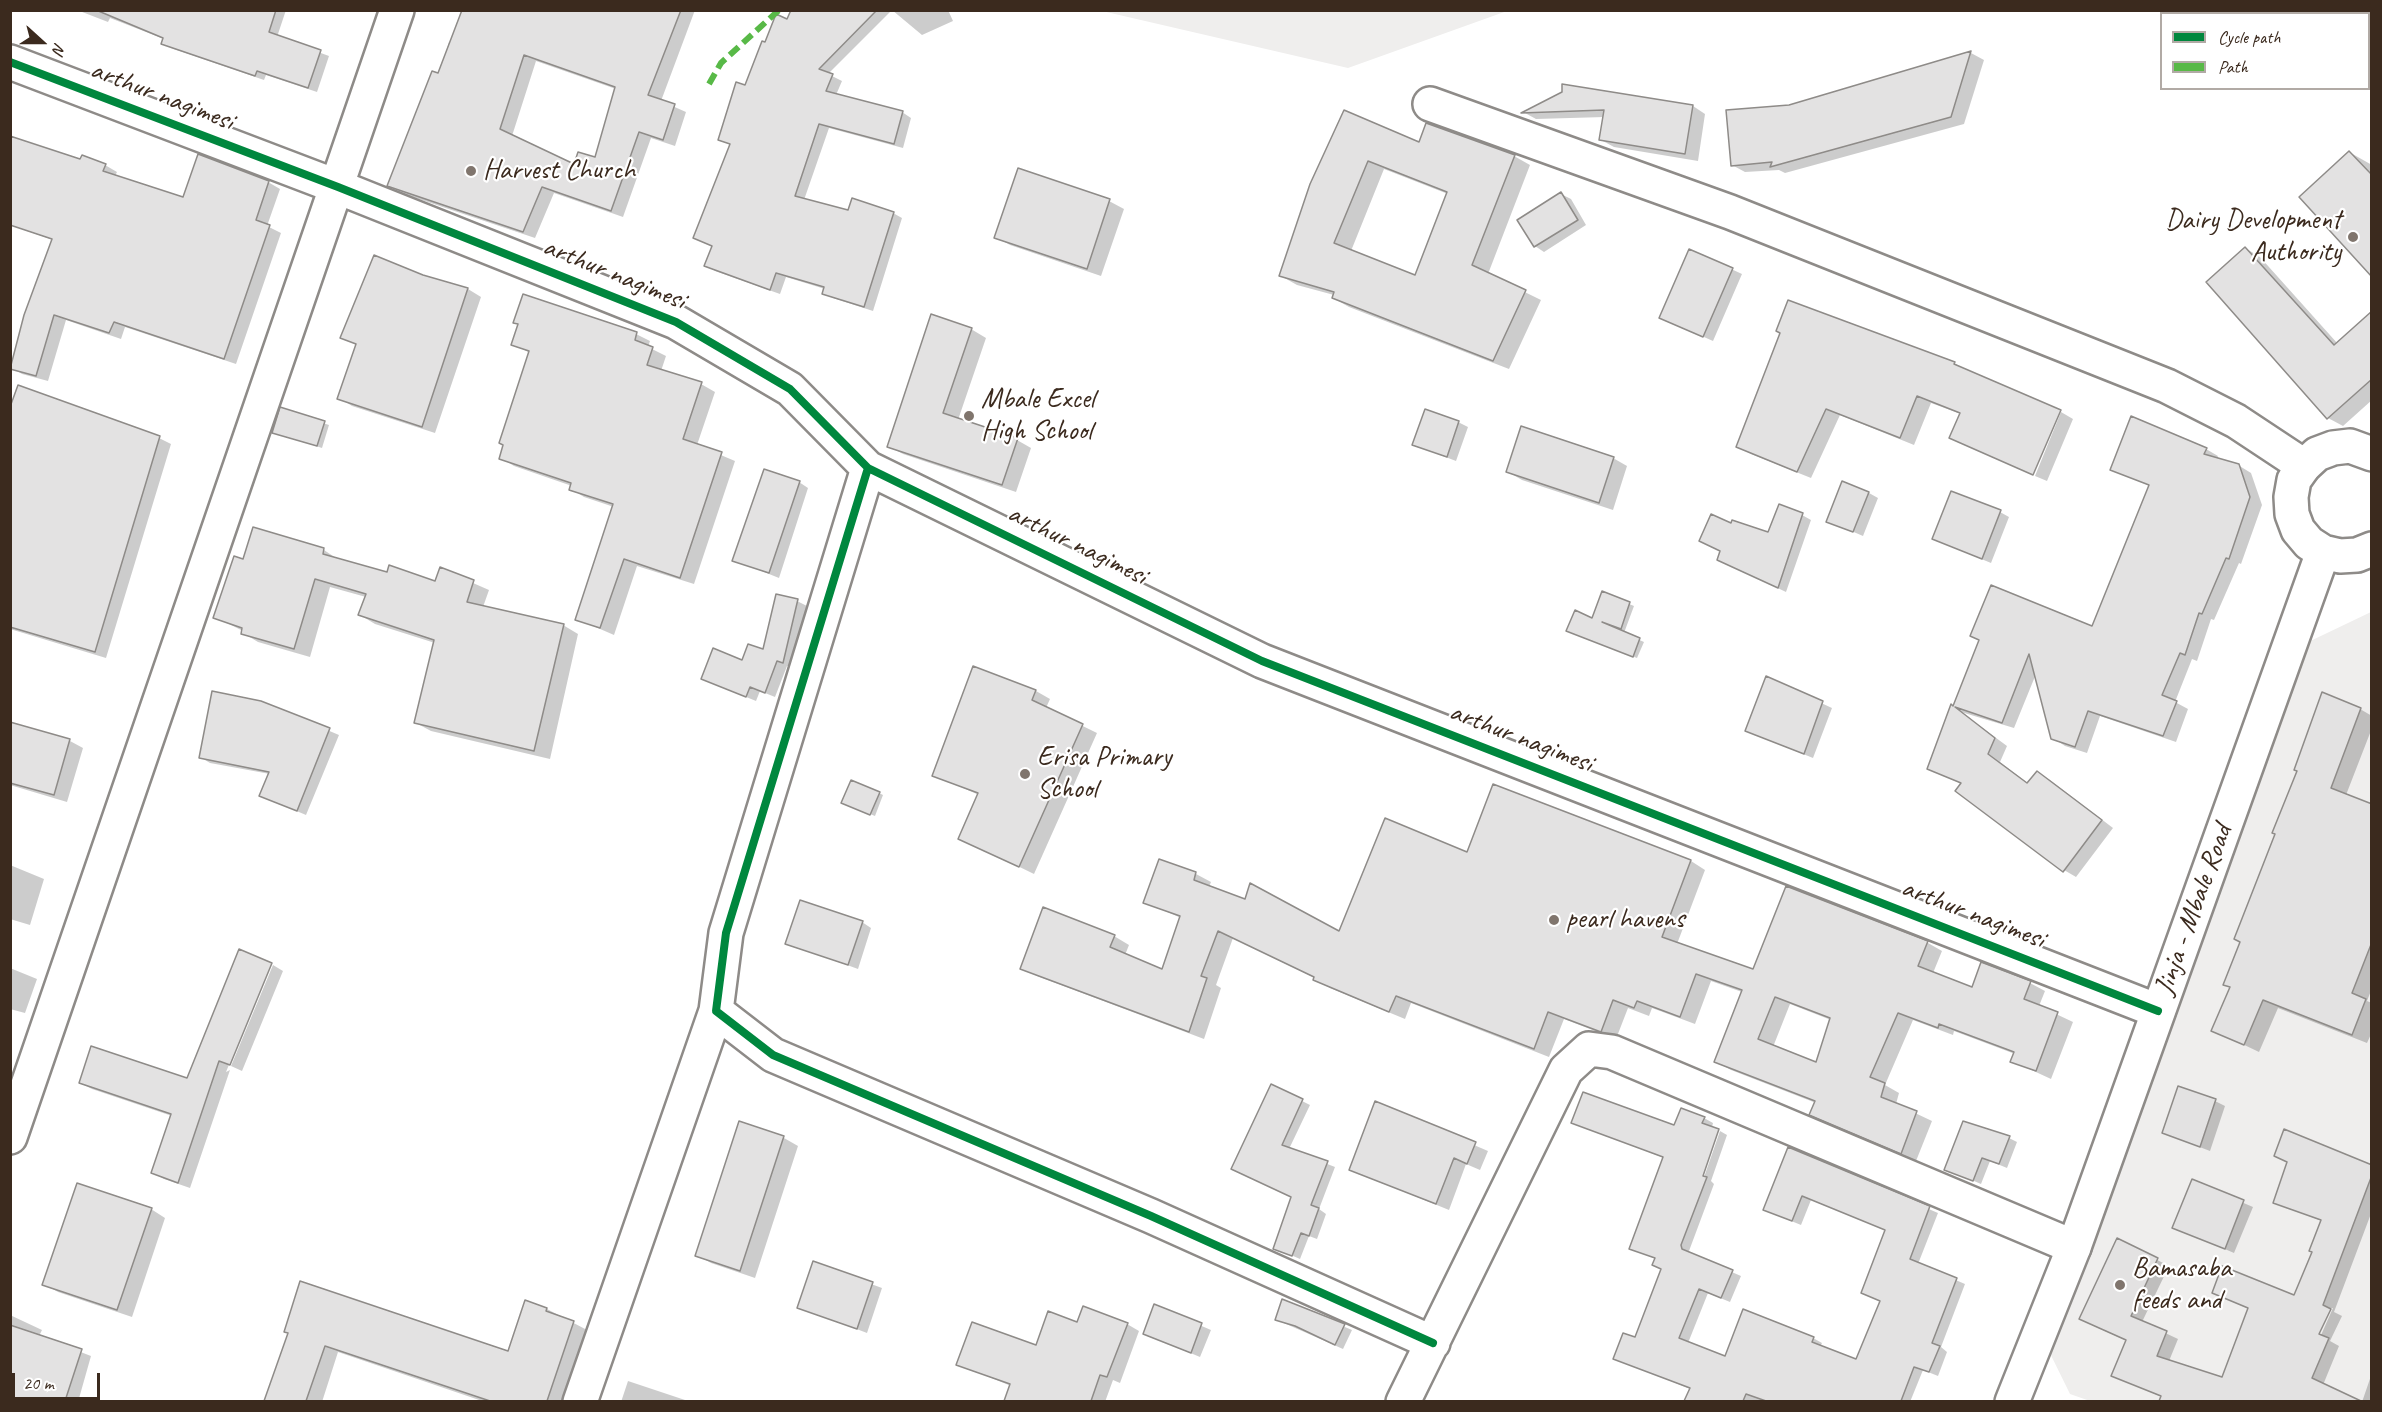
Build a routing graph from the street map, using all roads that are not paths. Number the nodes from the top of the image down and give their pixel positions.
1 (397, 10) edge
2 (10, 62) edge
3 (1430, 104) dead end
4 (338, 187) junction
5 (2372, 454) edge
6 (2304, 466) junction
7 (868, 468) junction
8 (2372, 549) edge
9 (2323, 552) junction
10 (716, 1011) junction
11 (2158, 1011) junction
12 (10, 1137) edge
13 (2074, 1247) junction
14 (1433, 1343) junction
15 (580, 1401) edge
16 (1403, 1401) edge
17 (2012, 1401) edge

1 - 4 street
2 - 4 street, arthur nagimesi
3 - 6 street
4 - 7 street, arthur nagimesi
4 - 12 street
5 - 6 street
6 - 9 street
7 - 10 street
7 - 11 street, arthur nagimesi
8 - 9 street
9 - 11 street, Jinja - Mbale Road
10 - 14 street
10 - 15 street
11 - 13 street, Jinja - Mbale Road
13 - 14 street
13 - 17 street, Jinja - Mbale Road
14 - 16 street

